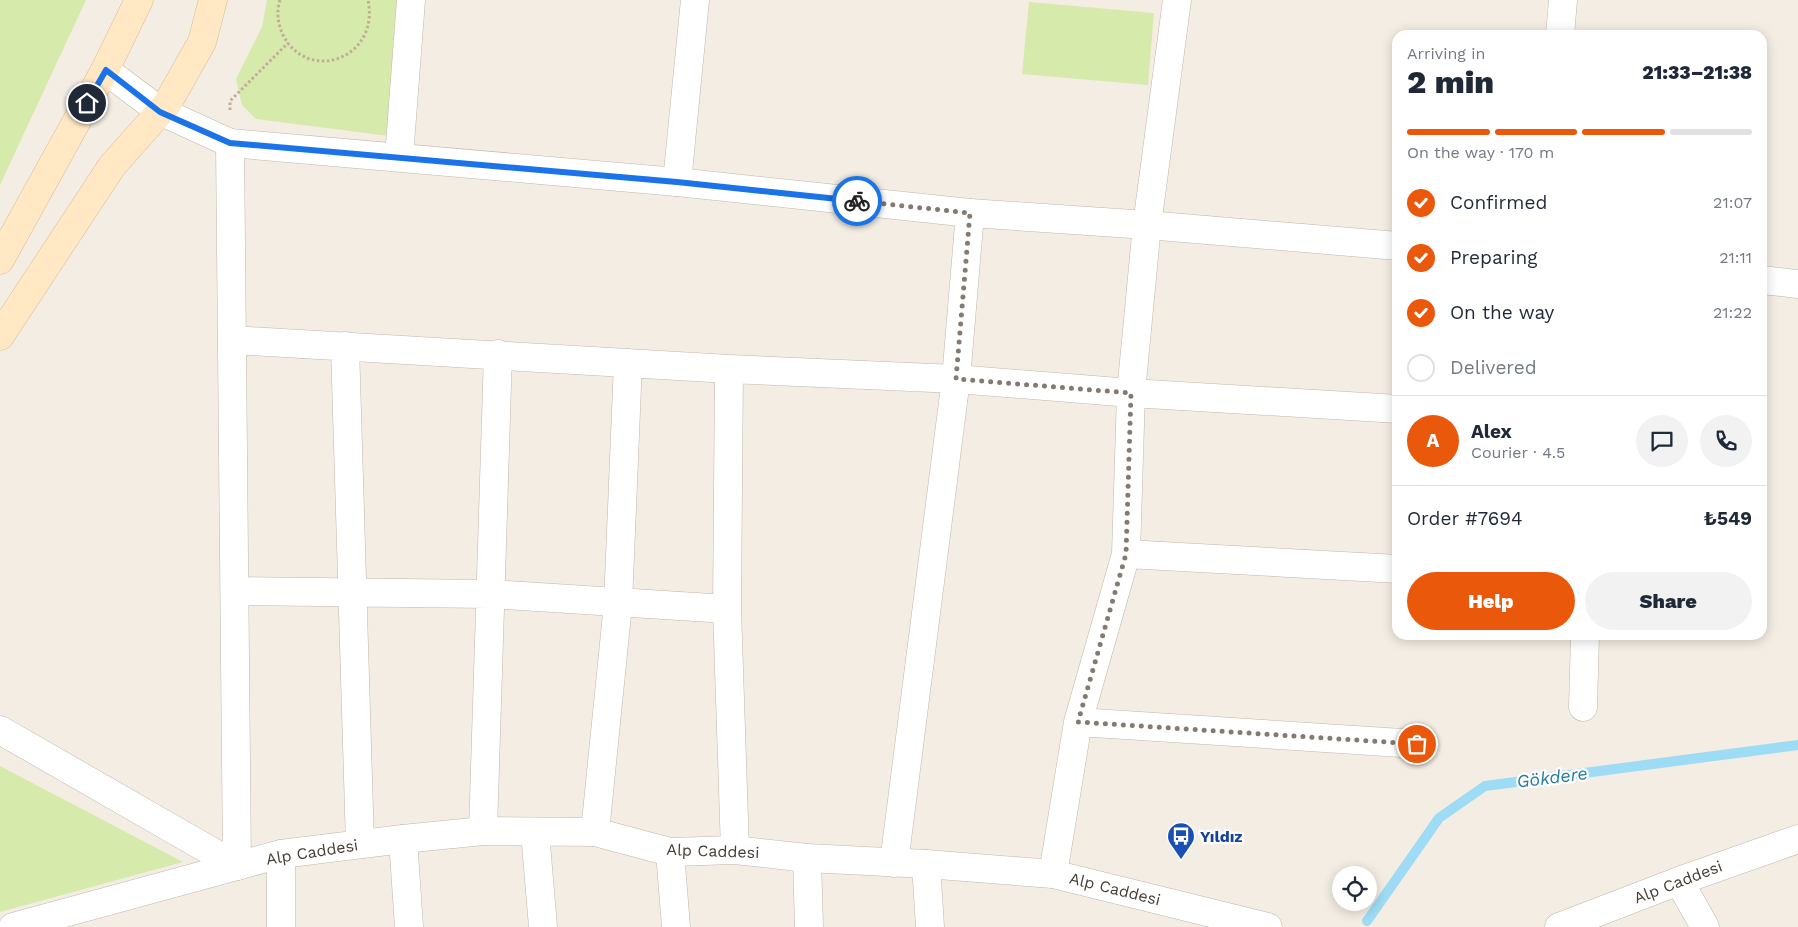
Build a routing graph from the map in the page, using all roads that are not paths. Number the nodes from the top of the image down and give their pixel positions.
1 (139, 0) edge
2 (213, 0) edge
3 (411, 0) edge
4 (695, 0) edge
5 (1177, 0) edge
6 (1563, 0) edge
7 (1560, 30) edge
8 (106, 70) junction
9 (160, 112) junction
10 (230, 143) junction
11 (399, 157) junction
12 (677, 182) junction
13 (970, 213) junction
14 (1147, 225) junction
15 (1392, 245) edge
16 (0, 260) edge
17 (1767, 281) edge
18 (1798, 284) edge
19 (0, 336) edge
20 (232, 340) junction
21 (345, 346) junction
22 (498, 354) junction
23 (628, 363) junction
24 (729, 369) junction
25 (956, 379) junction
26 (1131, 393) junction
27 (1392, 409) edge
28 (1126, 554) junction
29 (1392, 569) edge
30 (235, 591) junction
31 (352, 592) junction
32 (490, 594) junction
33 (618, 604) junction
34 (727, 609) junction
35 (1584, 640) edge
36 (1583, 707) dead end
37 (1078, 722) junction
38 (0, 730) edge
39 (1417, 744) dead end
40 (483, 831) junction
41 (535, 832) junction
42 (595, 832) junction
43 (403, 838) junction
44 (1798, 839) edge
45 (360, 844) junction
46 (735, 850) junction
47 (670, 852) junction
48 (280, 854) junction
49 (807, 858) junction
50 (894, 863) junction
51 (926, 864) junction
52 (237, 866) junction
53 (1053, 874) junction
54 (1679, 881) junction
55 (13, 927) edge
56 (281, 927) edge
57 (409, 927) edge
58 (543, 927) edge
59 (676, 927) edge
60 (809, 927) edge
61 (930, 927) edge
62 (1268, 927) edge
63 (1560, 927) edge
64 (1704, 927) edge

1 - 8 main road
2 - 9 main road
3 - 11 street
4 - 12 street
5 - 14 street
6 - 7 street
8 - 9 street
8 - 16 main road
9 - 10 street
9 - 19 main road
10 - 11 street
10 - 20 street
11 - 12 street
12 - 13 street
13 - 14 street
13 - 25 street
14 - 15 street
14 - 26 street
17 - 18 street
20 - 21 street
20 - 30 street
21 - 22 street
21 - 31 street
22 - 23 street
22 - 32 street
23 - 24 street
23 - 33 street
24 - 25 street
24 - 34 street
25 - 26 street
25 - 50 street
26 - 27 street
26 - 28 street
28 - 29 street
28 - 37 street
30 - 31 street
30 - 52 street
31 - 32 street
31 - 45 street
32 - 33 street
32 - 40 street
33 - 34 street
33 - 42 street
34 - 46 street
35 - 36 street
37 - 39 street
37 - 53 street
38 - 52 street
40 - 41 street, Alp Caddesi
40 - 43 street, Alp Caddesi
41 - 42 street, Alp Caddesi
41 - 58 street
42 - 47 street, Alp Caddesi
43 - 45 street, Alp Caddesi
43 - 57 street
44 - 54 street, Alp Caddesi
45 - 48 street, Alp Caddesi
46 - 47 street, Alp Caddesi
46 - 49 street, Alp Caddesi
47 - 59 street
48 - 52 street, Alp Caddesi
48 - 56 street
49 - 50 street, Alp Caddesi
49 - 60 street
50 - 51 street, Alp Caddesi
51 - 53 street, Alp Caddesi
51 - 61 street
52 - 55 street, Alp Caddesi
53 - 62 street, Alp Caddesi
54 - 63 street, Alp Caddesi
54 - 64 street

